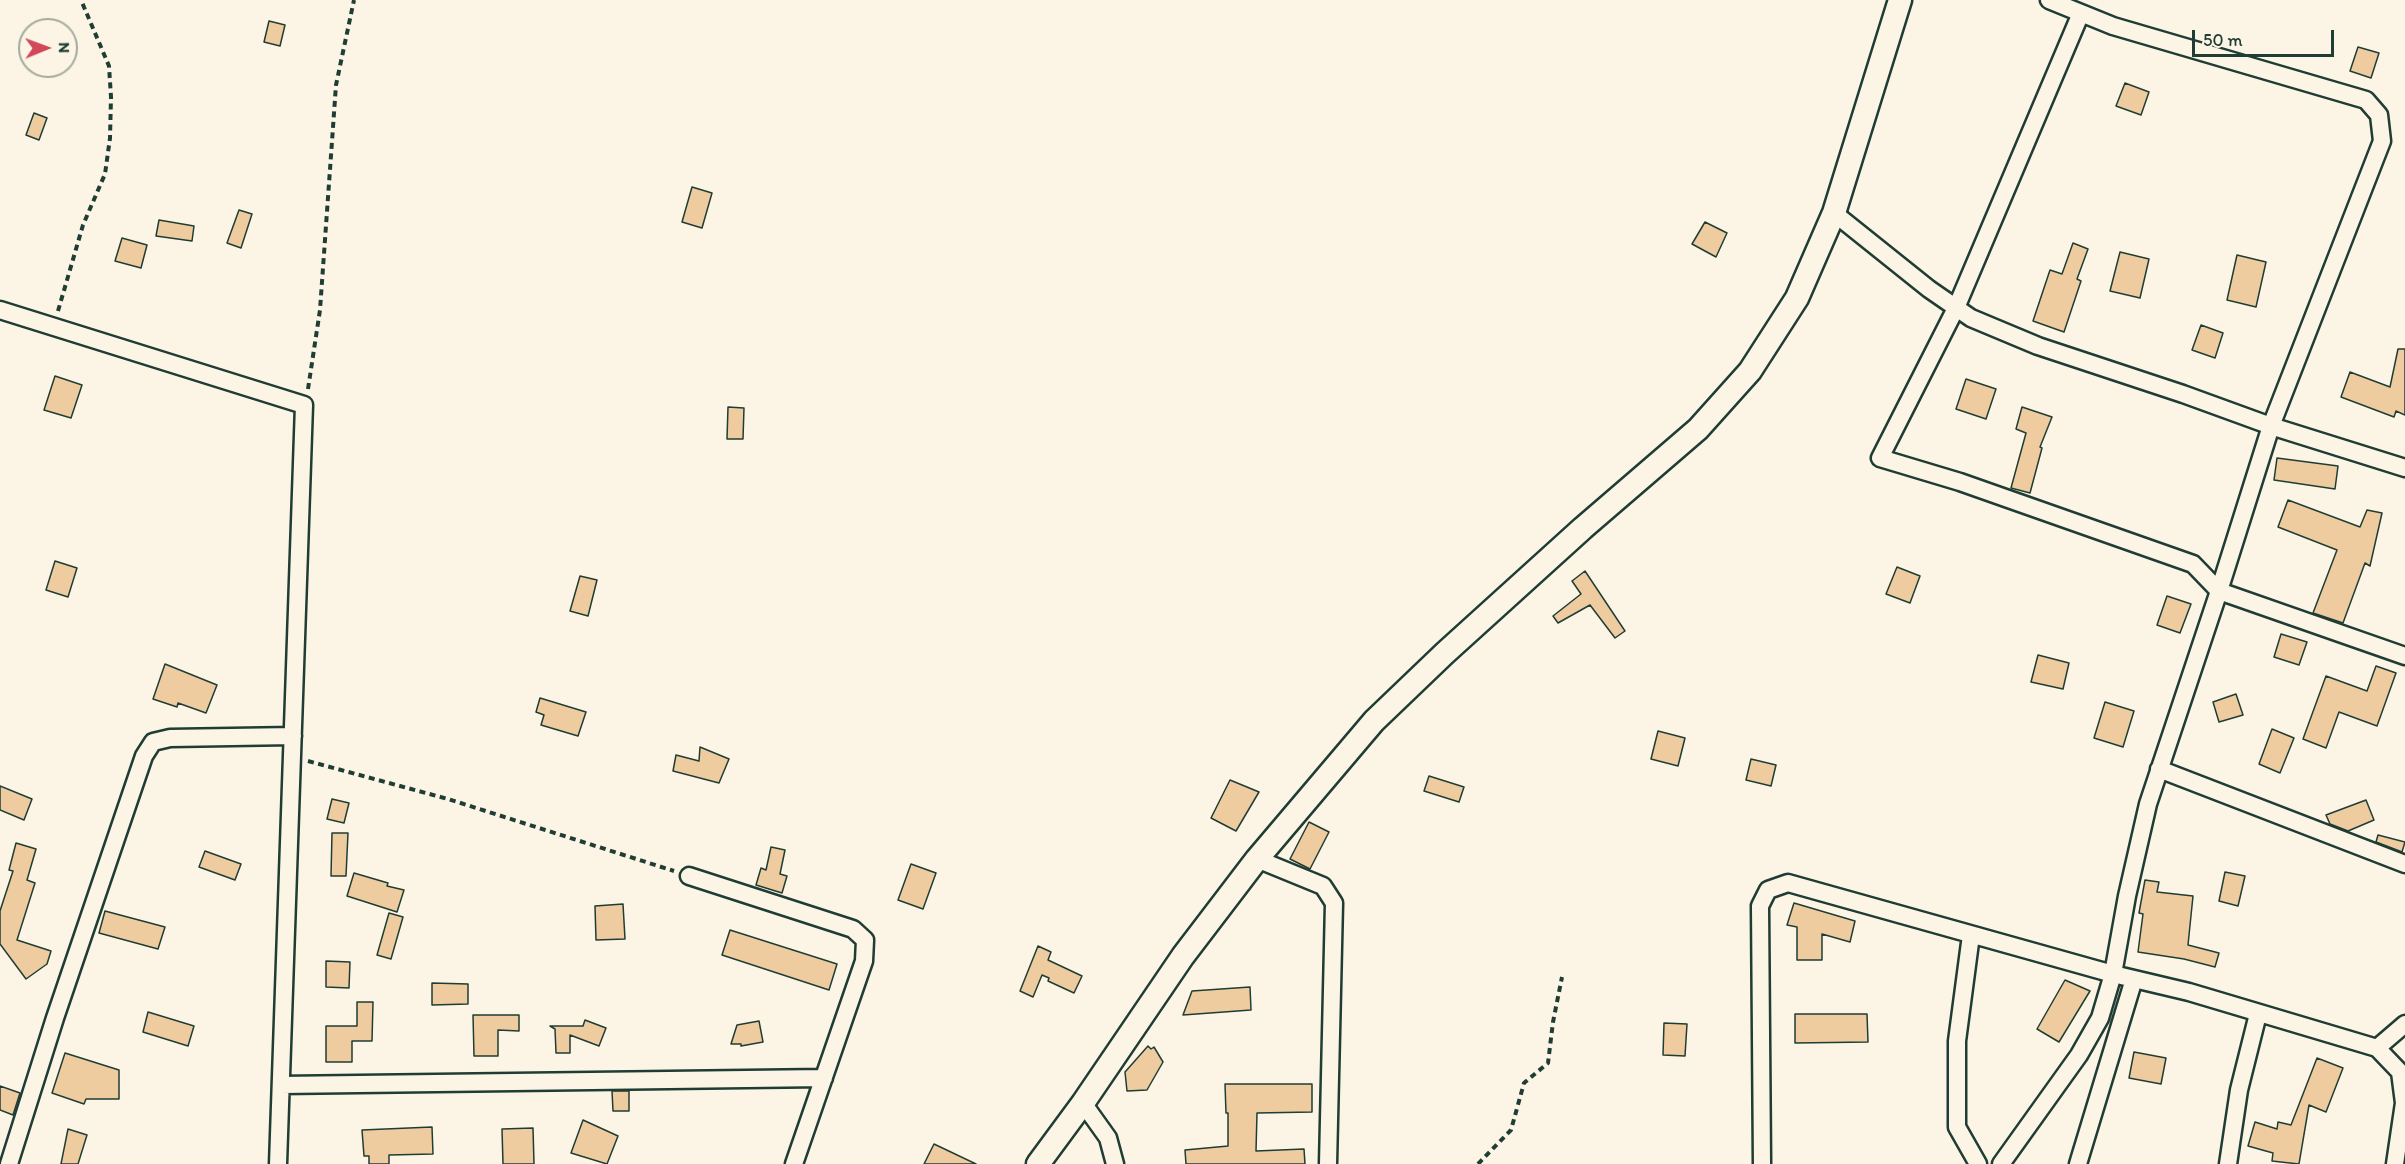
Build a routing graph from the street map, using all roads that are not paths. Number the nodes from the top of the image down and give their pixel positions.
1 (1900, 0) edge
2 (2049, 0) edge
3 (2081, 13) junction
4 (1834, 213) junction
5 (1956, 308) junction
6 (0, 310) edge
7 (2271, 426) junction
8 (2405, 468) edge
9 (2219, 591) junction
10 (2405, 656) edge
11 (293, 736) junction
12 (2159, 769) junction
13 (1257, 859) junction
14 (2405, 864) edge
15 (689, 876) road end
16 (1971, 935) junction
17 (2113, 974) junction
18 (2134, 980) junction
19 (2258, 1014) junction
20 (2405, 1024) edge
21 (2376, 1048) junction
22 (824, 1078) junction
23 (281, 1085) junction
24 (1083, 1103) junction
25 (9, 1164) edge
26 (278, 1164) edge
27 (794, 1164) edge
28 (1038, 1164) edge
29 (1115, 1164) edge
30 (1328, 1164) edge
31 (1762, 1164) edge
32 (1978, 1164) edge
33 (2001, 1164) edge
34 (2078, 1164) edge
35 (2228, 1164) edge
36 (2395, 1164) edge

1 - 4 main road
2 - 3 street
3 - 5 street
3 - 7 street
4 - 5 street
4 - 13 main road
5 - 7 street
5 - 9 street
6 - 11 street
7 - 8 street
7 - 9 street
9 - 10 street
9 - 12 street
11 - 23 street
11 - 25 street
12 - 14 street
12 - 17 street
13 - 24 main road
13 - 30 street
15 - 22 street
16 - 17 street
16 - 31 street
16 - 32 street
17 - 18 street
17 - 33 street
18 - 19 street
18 - 34 street
19 - 21 street
19 - 35 street
20 - 21 street
21 - 36 street
22 - 23 street
22 - 27 street
23 - 26 street
24 - 28 main road
24 - 29 street

